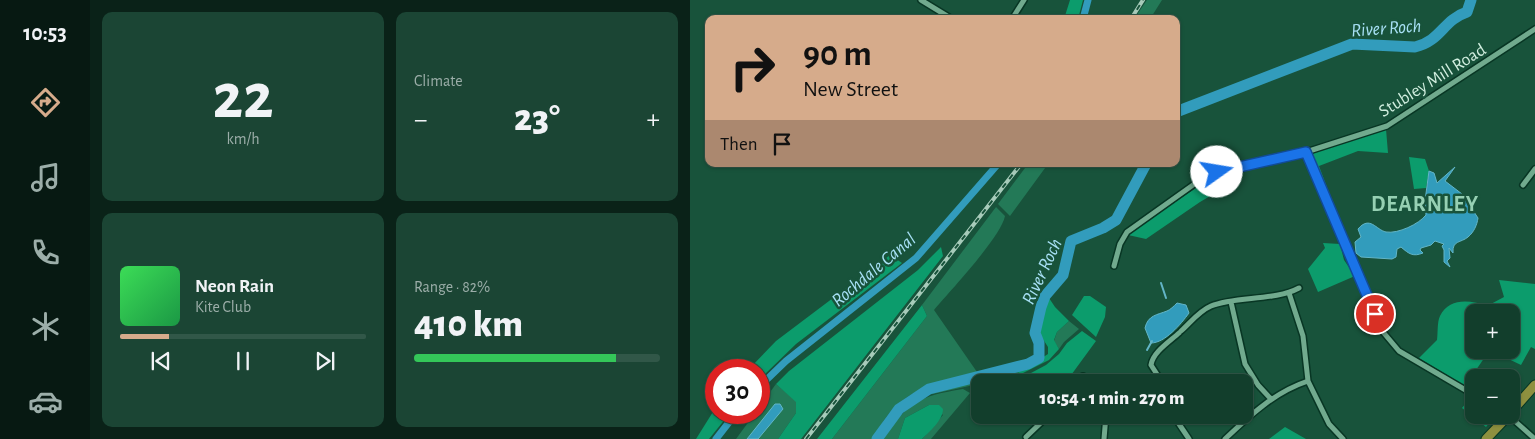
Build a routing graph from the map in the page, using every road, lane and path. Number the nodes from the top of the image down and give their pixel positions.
1 (922, 0) edge
2 (1024, 0) edge
3 (946, 15) edge
4 (1015, 15) edge
5 (1535, 29) edge
6 (1306, 152) junction
7 (1535, 169) edge
8 (1523, 186) dead end
9 (1114, 266) dead end
10 (1299, 288) dead end
11 (1289, 293) junction
12 (1231, 302) junction
13 (1156, 374) edge
14 (1308, 381) junction
15 (1535, 385) edge
16 (1465, 390) edge
17 (1271, 399) junction
18 (1520, 402) edge
19 (1040, 424) edge
20 (1105, 424) edge
21 (1179, 424) edge
22 (1500, 424) edge
23 (1518, 424) edge
24 (1026, 438) dead end
25 (1104, 439) edge
26 (1189, 439) edge
27 (1225, 439) edge
28 (1343, 439) edge
29 (1486, 439) edge
30 (1535, 439) edge

1 - 3 street
2 - 4 street
5 - 6 street, Stubley Mill Road
6 - 9 street, Stubley Mill Road
6 - 16 street
7 - 8 street
10 - 11 street
11 - 12 street
11 - 14 street
12 - 13 street
12 - 17 street
14 - 17 street
14 - 28 street
15 - 18 highway
17 - 27 street
19 - 24 street
20 - 25 street
21 - 26 street
22 - 29 highway
23 - 30 street

